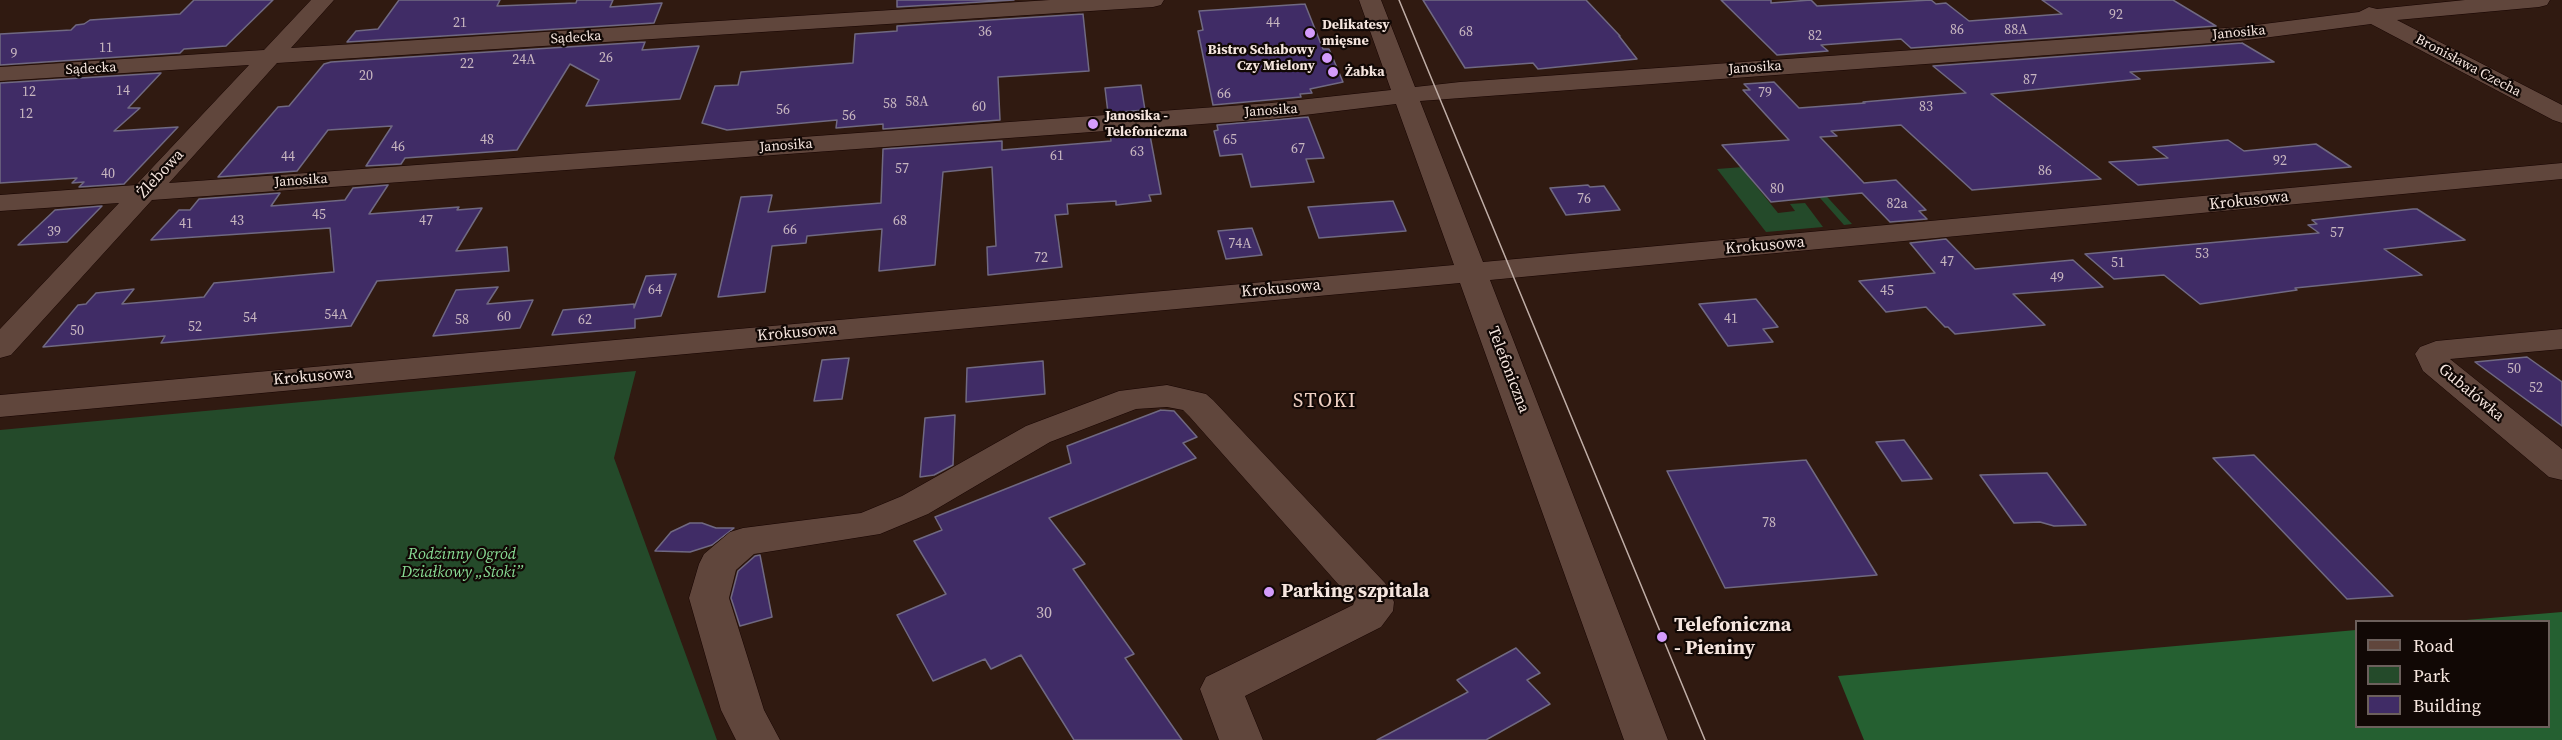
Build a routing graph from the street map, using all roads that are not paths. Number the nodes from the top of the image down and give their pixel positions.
1 (322, 0) edge
2 (1153, 0) edge
3 (1370, 0) edge
4 (2341, 0) edge
5 (2539, 0) edge
6 (2374, 16) junction
7 (267, 58) junction
8 (0, 74) edge
9 (1406, 96) junction
10 (2562, 115) edge
11 (2562, 171) edge
12 (144, 193) junction
13 (0, 203) edge
14 (1471, 272) junction
15 (2562, 339) edge
16 (0, 348) edge
17 (0, 405) edge
18 (2562, 468) edge
19 (758, 740) edge
20 (1240, 740) edge
21 (1646, 740) edge

1 - 7 street, Żlebowa
2 - 7 street, Sądecka
3 - 9 street, Telefoniczna
4 - 6 street, Bronisława Czecha
5 - 6 street, Janosika
6 - 9 street, Janosika
6 - 10 street, Bronisława Czecha
7 - 8 street, Sądecka
7 - 12 street, Żlebowa
9 - 12 street, Janosika
9 - 14 street, Telefoniczna
11 - 14 street, Krokusowa
12 - 13 street, Janosika
12 - 16 street, Żlebowa
14 - 17 street, Krokusowa
14 - 21 street, Telefoniczna
15 - 18 street, Gubałówka
19 - 20 street

